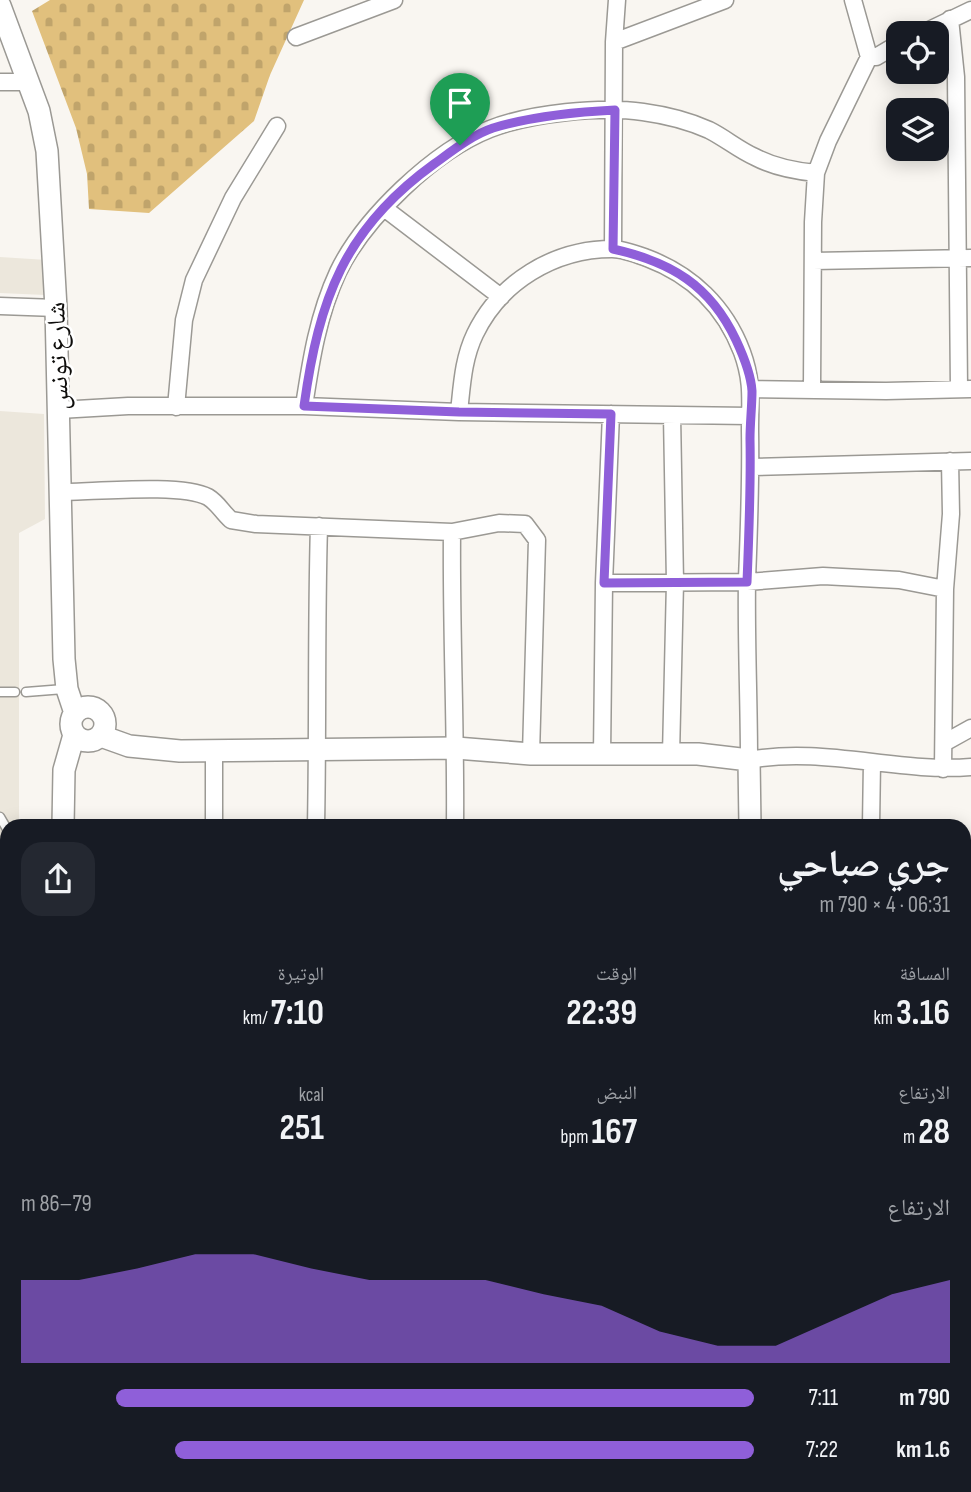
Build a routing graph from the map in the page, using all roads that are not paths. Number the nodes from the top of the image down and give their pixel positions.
1 (394, 0) edge
2 (617, 0) edge
3 (725, 0) edge
4 (853, 0) edge
5 (0, 6) edge
6 (971, 10) edge
7 (950, 19) junction
8 (946, 21) edge
9 (296, 37) dead end
10 (614, 42) junction
11 (886, 51) edge
12 (869, 57) junction
13 (0, 82) edge
14 (28, 82) junction
15 (615, 110) junction
16 (277, 126) dead end
17 (816, 173) junction
18 (384, 208) junction
19 (613, 249) junction
20 (965, 258) edge
21 (813, 261) junction
22 (501, 297) junction
23 (0, 306) edge
24 (56, 308) junction
25 (812, 388) junction
26 (752, 389) junction
27 (965, 389) edge
28 (304, 406) junction
29 (176, 407) junction
30 (59, 410) junction
31 (459, 412) junction
32 (611, 414) junction
33 (672, 415) junction
34 (750, 416) junction
35 (950, 461) junction
36 (971, 461) edge
37 (751, 467) junction
38 (61, 492) junction
39 (319, 526) junction
40 (452, 532) junction
41 (675, 582) junction
42 (747, 582) junction
43 (604, 583) junction
44 (945, 589) junction
45 (67, 689) junction
46 (0, 692) edge
47 (15, 692) dead end
48 (26, 692) dead end
49 (75, 713) junction
50 (971, 727) edge
51 (75, 735) junction
52 (101, 736) junction
53 (944, 743) junction
54 (318, 748) junction
55 (456, 748) junction
56 (214, 751) junction
57 (531, 754) junction
58 (602, 755) junction
59 (671, 755) junction
60 (749, 760) junction
61 (872, 762) junction
62 (971, 767) edge
63 (943, 769) junction
64 (63, 819) edge
65 (214, 819) edge
66 (316, 819) edge
67 (455, 819) edge
68 (750, 819) edge
69 (871, 819) edge

1 - 9 street
2 - 10 street
3 - 10 street
4 - 12 street
5 - 14 street, شارع تونس
6 - 7 street
7 - 8 street
7 - 20 street
10 - 15 street
11 - 12 street
12 - 17 street
13 - 14 street
14 - 24 street, شارع تونس
15 - 17 street
15 - 18 street
15 - 19 street
16 - 29 street
17 - 21 street
18 - 22 street
18 - 28 street
19 - 22 street
19 - 26 street
20 - 21 street
20 - 27 street
21 - 25 street
22 - 31 street
23 - 24 street
24 - 30 street, شارع تونس
25 - 26 street
25 - 27 street
26 - 34 street
28 - 29 street
28 - 31 street
29 - 30 street
30 - 38 street, شارع تونس
31 - 32 street
32 - 33 street
32 - 43 street
33 - 34 street
33 - 41 street
34 - 37 street
35 - 36 street
35 - 37 street
35 - 44 street
37 - 42 street
38 - 39 street
38 - 45 street, شارع تونس
39 - 40 street
39 - 54 street
40 - 55 street
40 - 57 street
41 - 42 street
41 - 43 street
41 - 59 street
42 - 44 street
42 - 60 street
43 - 58 street
44 - 53 street
45 - 48 lane
45 - 49 street, شارع تونس
46 - 47 lane
49 - 51 street
49 - 52 street
50 - 53 street
51 - 52 street
51 - 64 street
52 - 56 street
53 - 63 street
54 - 55 street
54 - 56 street
54 - 66 street
55 - 57 street
55 - 67 street
56 - 65 street
57 - 58 street
58 - 59 street
59 - 60 street
60 - 61 street
60 - 68 street
61 - 63 street
61 - 69 street
62 - 63 street

